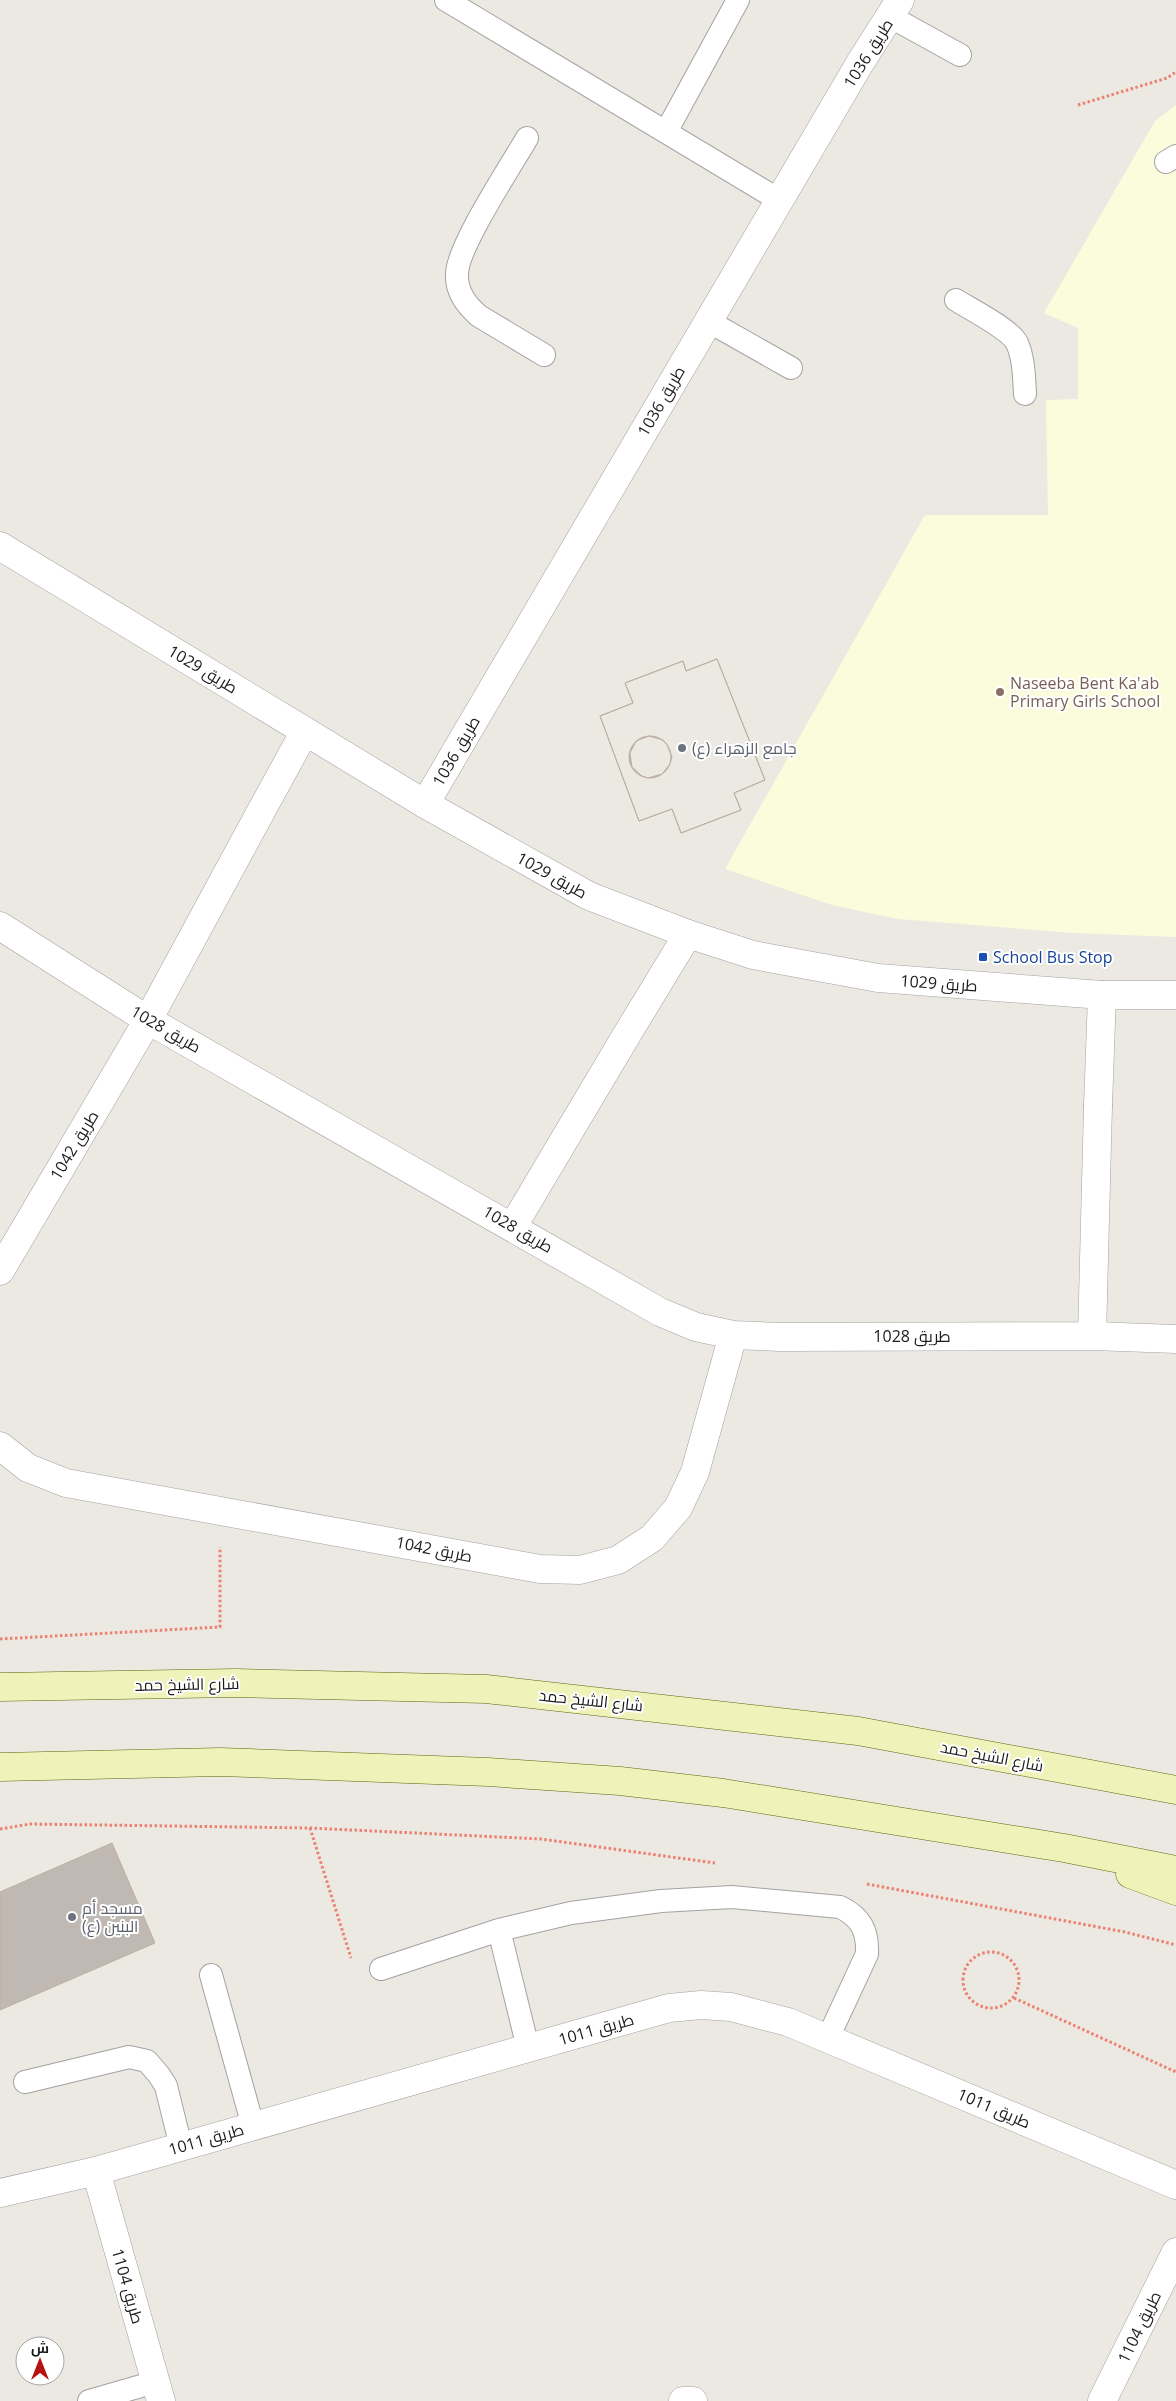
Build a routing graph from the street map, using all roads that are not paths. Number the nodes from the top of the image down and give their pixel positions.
1 (446, 0) edge
2 (738, 0) edge
3 (895, 8) edge
4 (960, 55) dead end
5 (666, 132) junction
6 (527, 138) dead end
7 (779, 200) junction
8 (956, 300) dead end
9 (708, 320) junction
10 (544, 355) dead end
11 (791, 368) dead end
12 (1025, 394) dead end
13 (0, 546) edge
14 (305, 731) junction
15 (425, 804) junction
16 (0, 926) edge
17 (688, 934) junction
18 (1102, 995) junction
19 (1176, 995) edge
20 (148, 1020) junction
21 (512, 1226) junction
22 (0, 1271) edge
23 (733, 1335) junction
24 (1092, 1336) junction
25 (1176, 1339) edge
26 (0, 1446) edge
27 (0, 1687) edge
28 (0, 1767) edge
29 (1176, 1790) edge
30 (1064, 1848) junction
31 (1176, 1870) edge
32 (1176, 1891) edge
33 (499, 1930) junction
34 (381, 1969) road end
35 (211, 1975) dead end
36 (828, 2038) junction
37 (528, 2048) junction
38 (25, 2082) dead end
39 (253, 2126) junction
40 (181, 2147) junction
41 (96, 2171) junction
42 (1176, 2185) edge
43 (0, 2193) edge
44 (1176, 2252) edge
45 (158, 2391) edge
46 (89, 2401) edge
47 (683, 2401) edge
48 (693, 2401) edge
49 (1102, 2401) edge

1 - 5 lane
2 - 5 lane
3 - 4 lane
3 - 7 street, طريق 1036
5 - 7 lane
6 - 10 lane
7 - 9 street, طريق 1036
8 - 12 lane
9 - 11 lane
9 - 15 street, طريق 1036
13 - 14 street, طريق 1029
14 - 15 street, طريق 1029
14 - 20 street, طريق 1042
15 - 17 street, طريق 1029
16 - 20 street, طريق 1028
17 - 18 street, طريق 1029
17 - 21 street
18 - 19 street, طريق 1029
18 - 24 street
20 - 21 street, طريق 1028
20 - 22 street, طريق 1042
21 - 23 street, طريق 1028
23 - 24 street, طريق 1028
23 - 26 street, طريق 1042
24 - 25 street, طريق 1028
27 - 29 main road, شارع الشيخ حمد
28 - 30 main road
30 - 31 main road
30 - 32 main road
33 - 34 lane
33 - 36 lane
33 - 37 lane
35 - 39 lane
36 - 37 street, طريق 1011
36 - 42 street, طريق 1011
37 - 39 street, طريق 1011
38 - 40 lane
39 - 40 street, طريق 1011
40 - 41 street, طريق 1011
41 - 43 street, طريق 1011
41 - 45 street, طريق 1104
44 - 49 street, طريق 1104
45 - 46 lane
47 - 48 street

